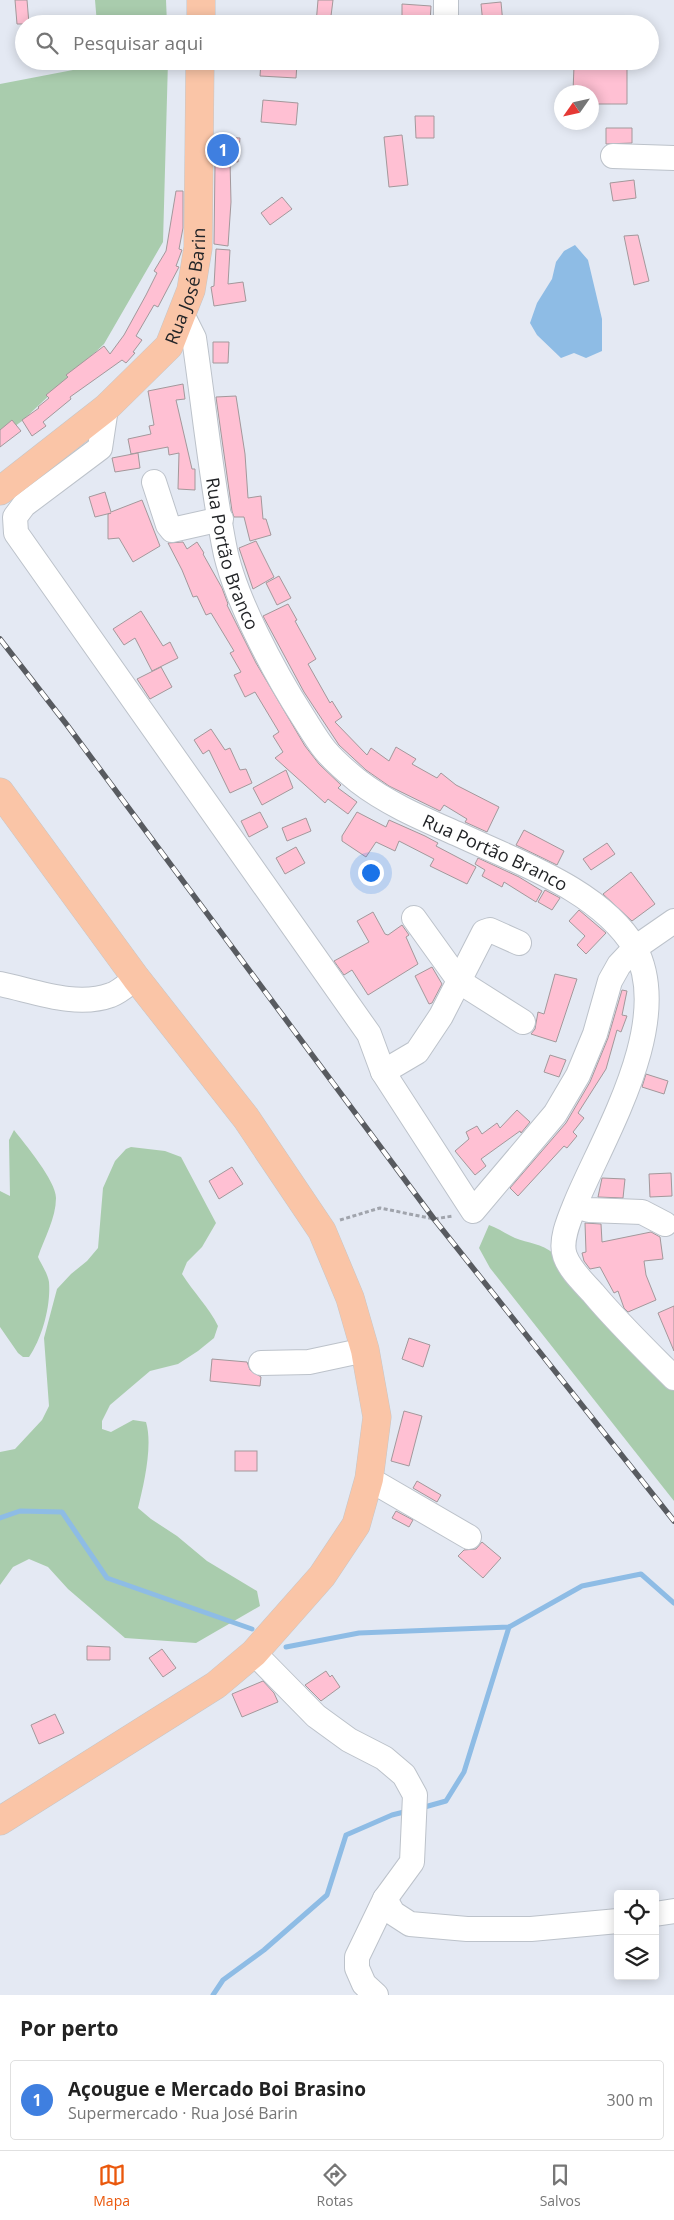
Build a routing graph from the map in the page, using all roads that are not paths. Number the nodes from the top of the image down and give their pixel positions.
1 (201, 0) edge
2 (446, 0) edge
3 (200, 15) edge
4 (446, 15) edge
5 (200, 70) edge
6 (613, 156) dead end
7 (674, 158) edge
8 (183, 316) junction
9 (106, 408) junction
10 (154, 482) dead end
11 (0, 491) edge
12 (221, 520) junction
13 (2, 800) edge
14 (414, 918) dead end
15 (674, 920) edge
16 (519, 943) dead end
17 (635, 948) junction
18 (136, 978) junction
19 (460, 982) junction
20 (0, 984) edge
21 (523, 1022) dead end
22 (383, 1072) junction
23 (575, 1206) junction
24 (665, 1224) dead end
25 (365, 1350) junction
26 (261, 1363) dead end
27 (674, 1378) edge
28 (369, 1479) junction
29 (469, 1537) dead end
30 (254, 1653) junction
31 (0, 1821) edge
32 (386, 1899) junction
33 (674, 1911) edge
34 (659, 1913) edge
35 (614, 1921) edge
36 (376, 1995) edge

1 - 3 main road
2 - 4 street
5 - 8 main road, Rua José Barin
6 - 7 street
8 - 9 main road, Rua José Barin
8 - 12 street, Rua Portão Branco
9 - 11 main road, Rua José Barin
9 - 22 street
10 - 12 street
12 - 17 street, Rua Portão Branco
13 - 18 main road
14 - 19 street
15 - 17 street
16 - 19 street
17 - 22 street
17 - 23 street, Rua Portão Branco
18 - 20 street
18 - 25 main road
19 - 21 street
19 - 22 street
23 - 24 street
23 - 27 street, Rua Portão Branco
25 - 26 street
25 - 28 main road
28 - 29 street
28 - 30 main road
30 - 31 main road
30 - 32 street
32 - 35 street
32 - 36 street
33 - 34 street

